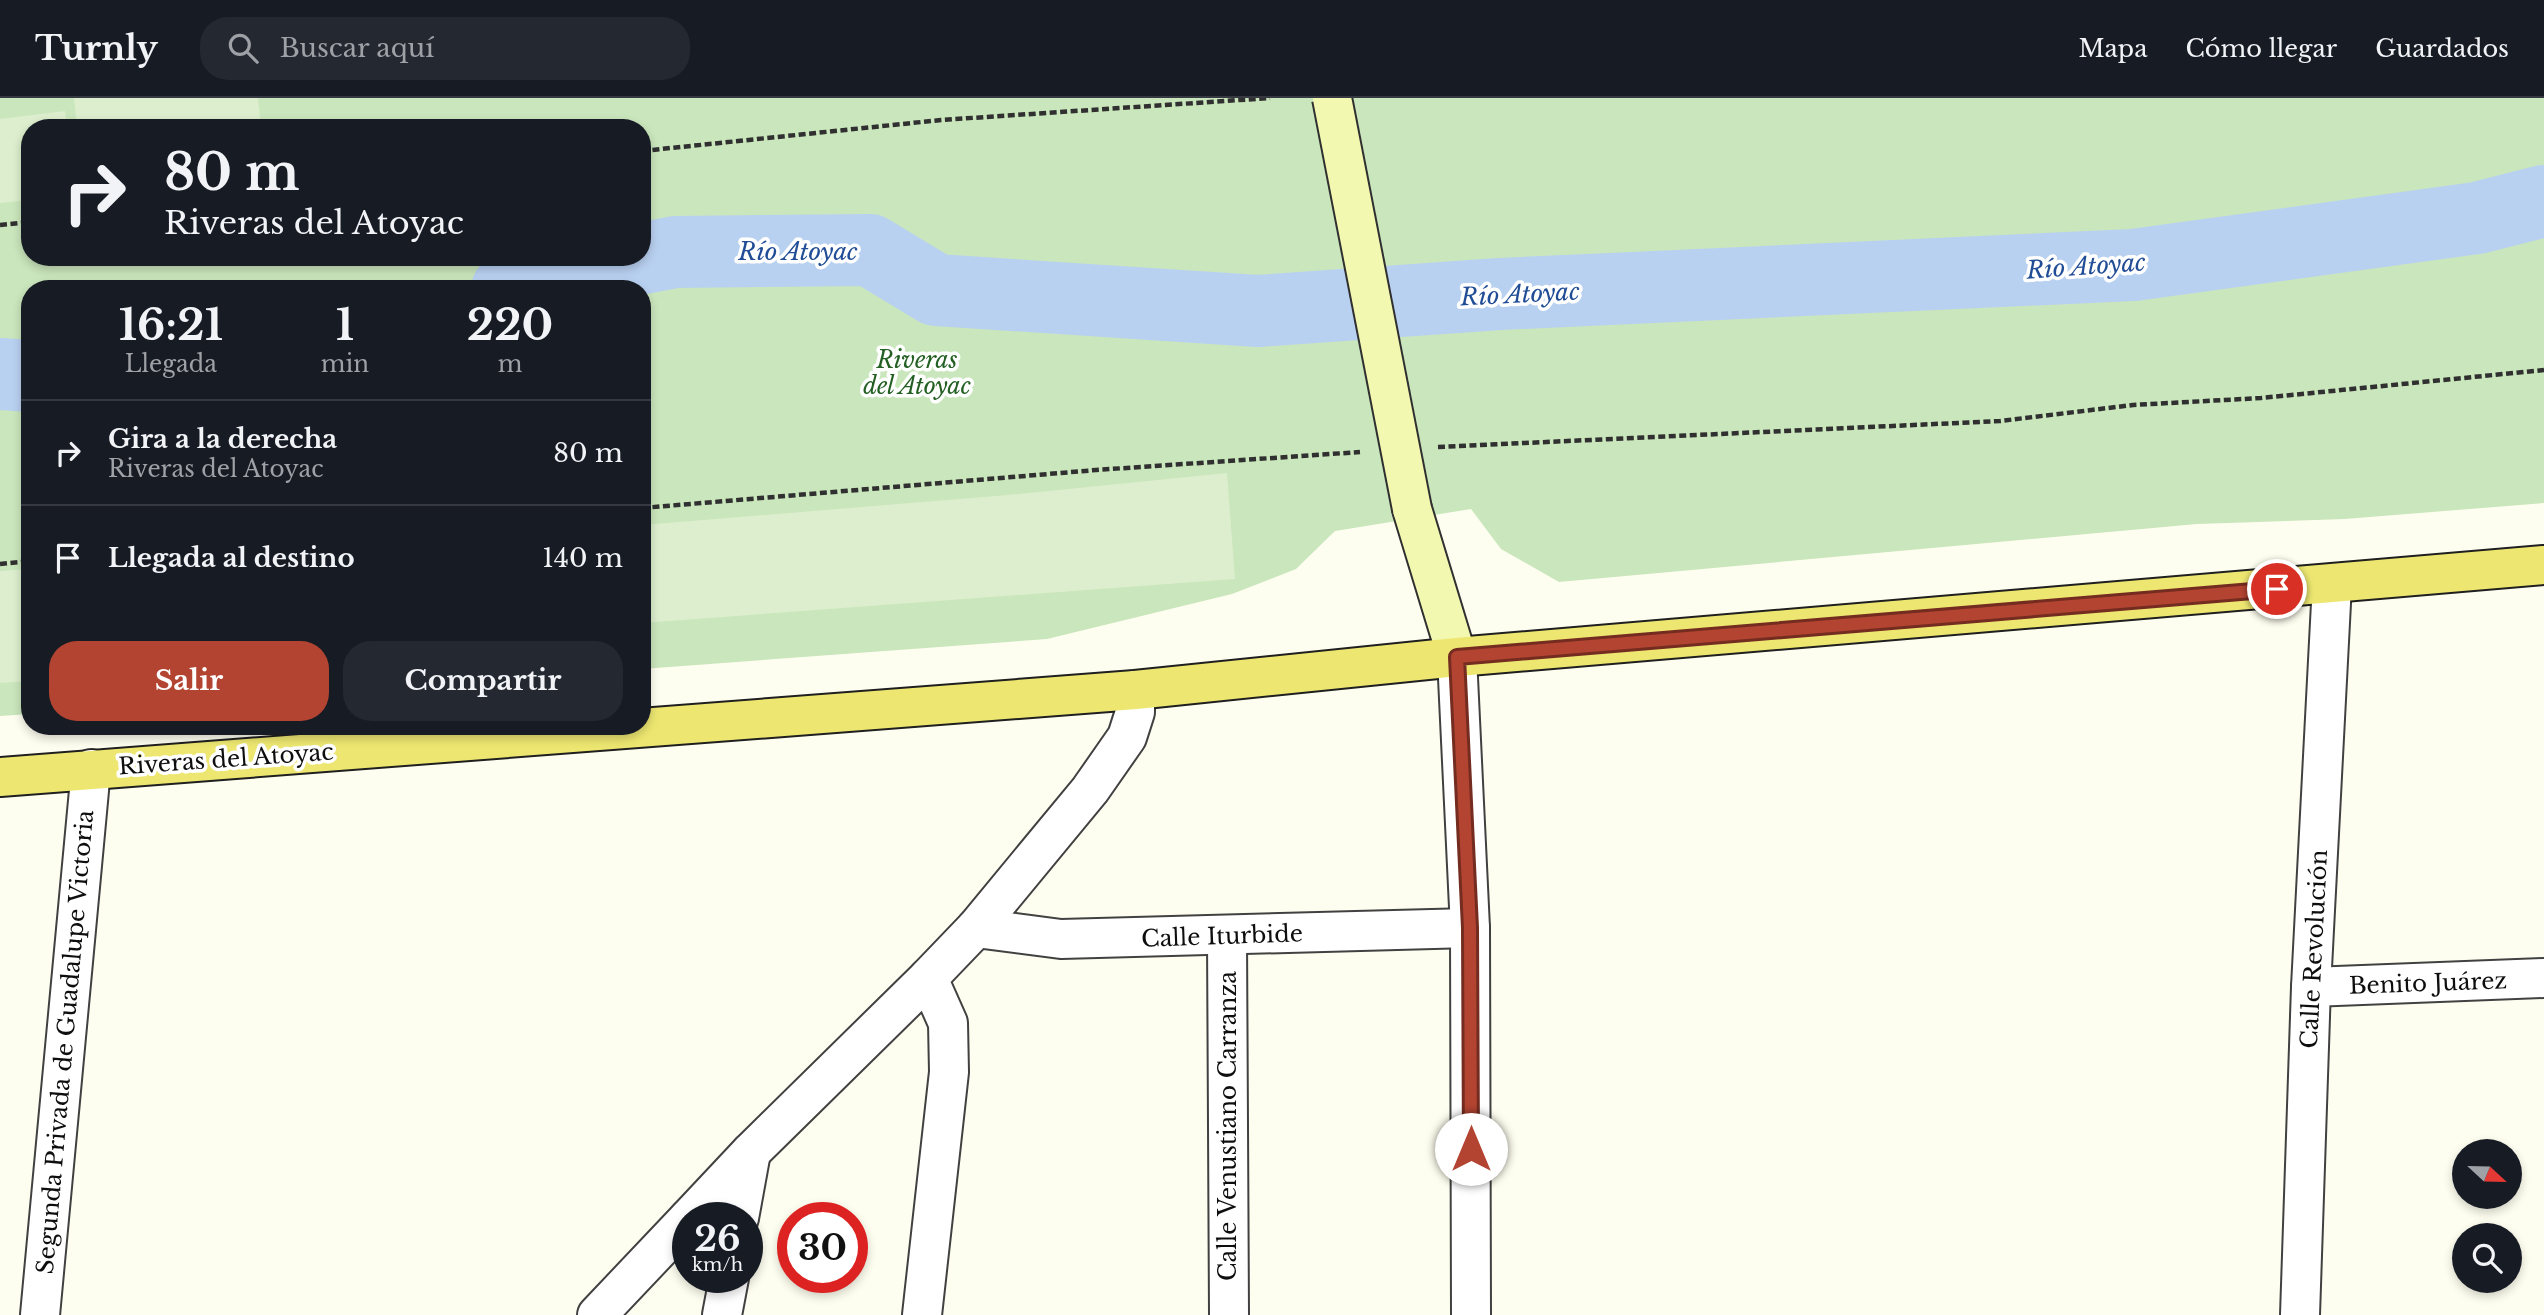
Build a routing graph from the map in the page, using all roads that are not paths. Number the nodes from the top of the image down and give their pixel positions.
1 (1332, 98) edge
2 (2544, 565) edge
3 (2332, 584) junction
4 (1457, 657) junction
5 (1135, 690) junction
6 (651, 727) edge
7 (540, 735) edge
8 (91, 769) junction
9 (0, 776) edge
10 (976, 928) junction
11 (1470, 928) junction
12 (1227, 936) junction
13 (928, 978) junction
14 (2544, 978) edge
15 (2311, 987) junction
16 (751, 1152) junction
17 (704, 1202) edge
18 (742, 1202) edge
19 (672, 1236) edge
20 (726, 1293) edge
21 (40, 1315) edge
22 (597, 1315) edge
23 (722, 1315) edge
24 (922, 1315) edge
25 (1229, 1315) edge
26 (1471, 1315) edge
27 (2300, 1315) edge

1 - 4 main road, bridge
2 - 3 main road, Riveras del Atoyac
3 - 4 main road, Riveras del Atoyac
3 - 15 street, Calle Revolución
4 - 5 main road, Riveras del Atoyac
4 - 11 street
5 - 6 main road, Riveras del Atoyac
5 - 10 street
7 - 8 main road, Riveras del Atoyac
8 - 9 main road, Riveras del Atoyac
8 - 21 street, Segunda Privada de Guadalupe Victoria
10 - 12 street, Calle Iturbide
10 - 13 street
11 - 12 street, Calle Iturbide
11 - 26 street
12 - 25 street, Calle Venustiano Carranza
13 - 16 street
13 - 24 street
14 - 15 street, Benito Juárez
15 - 27 street, Calle Revolución
16 - 17 street
16 - 18 street
19 - 22 street
20 - 23 street

